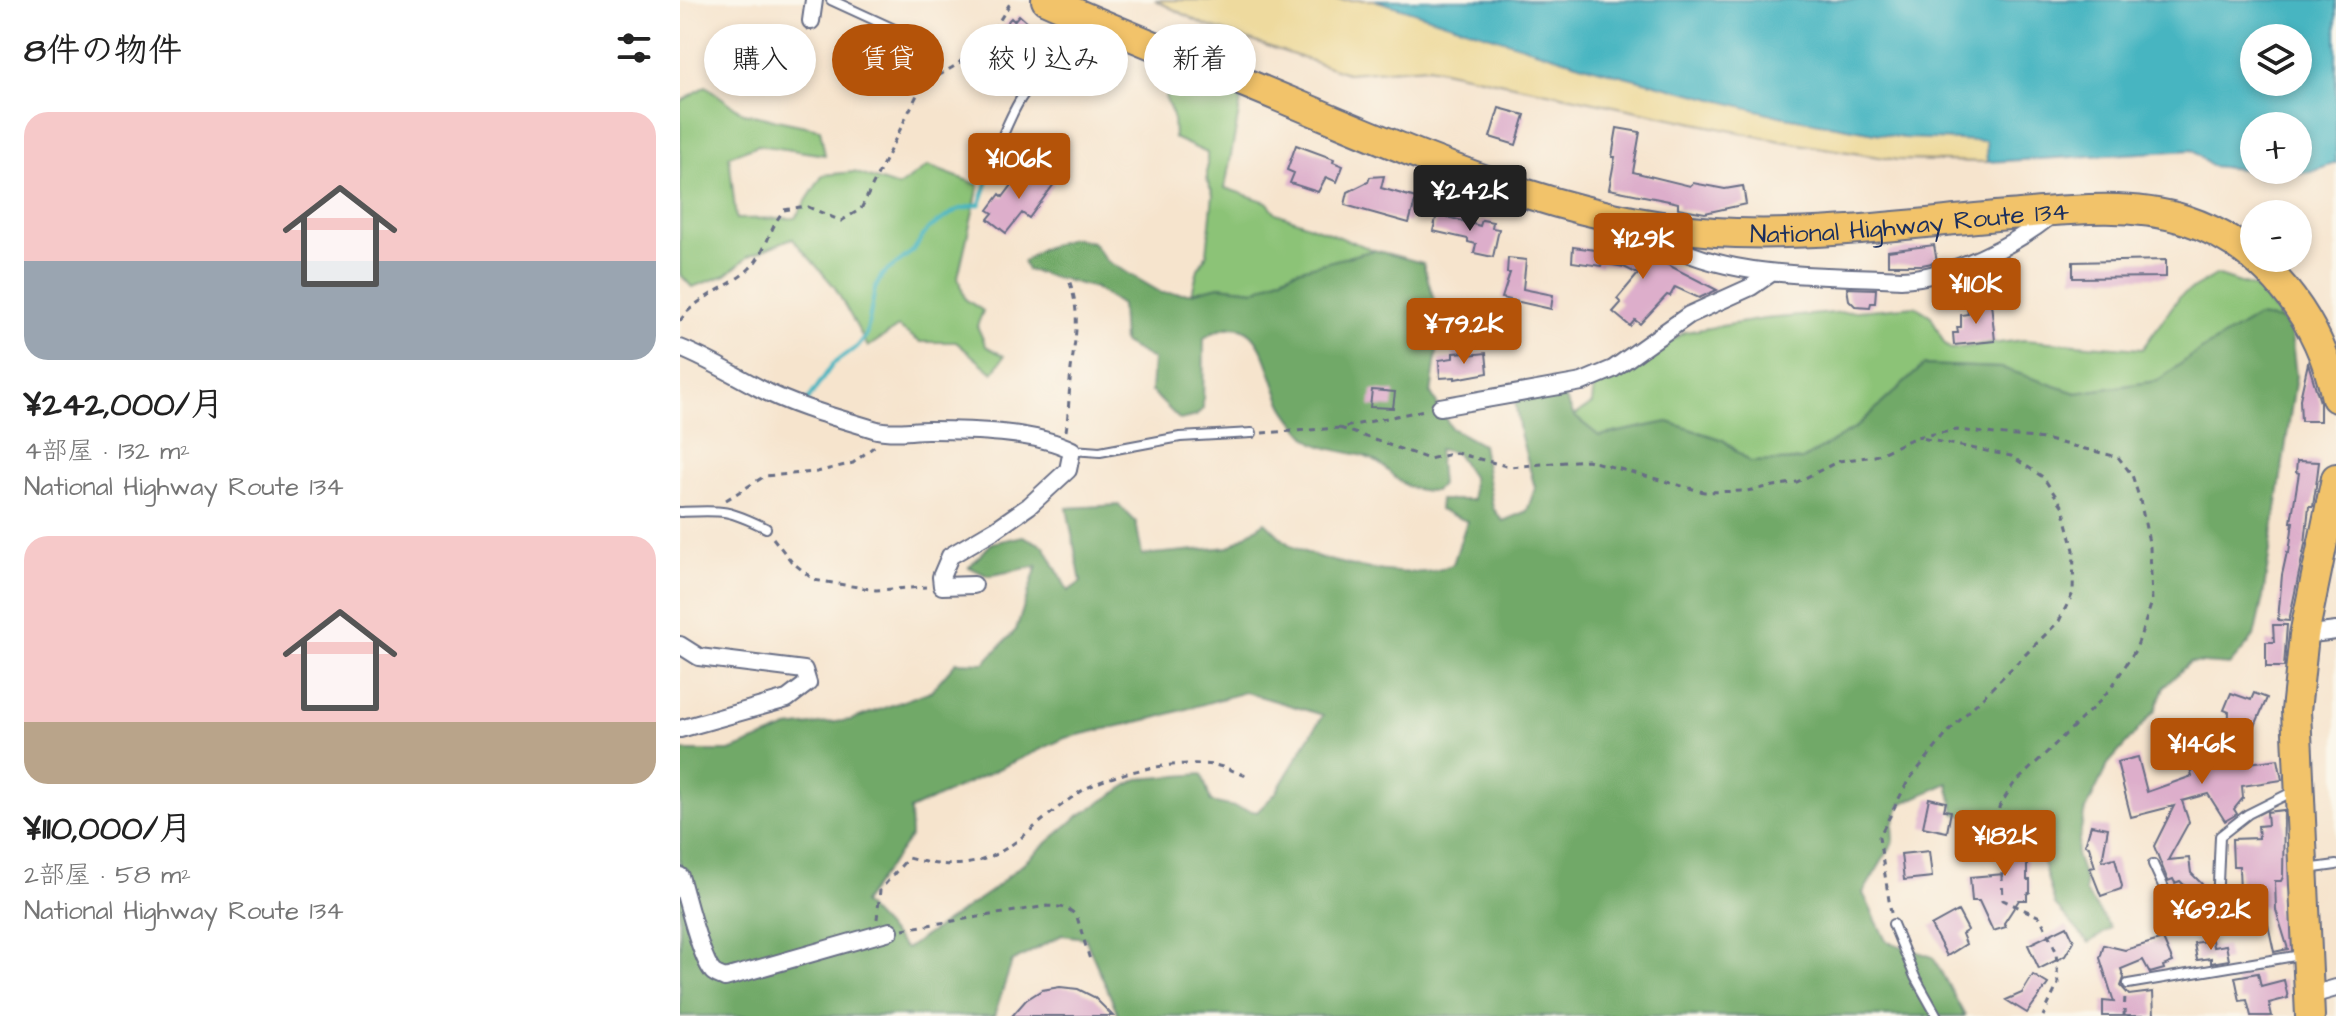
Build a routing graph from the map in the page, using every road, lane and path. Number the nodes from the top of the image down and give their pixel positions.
1 (814, 0) edge
2 (831, 0) edge
3 (1012, 0) edge
4 (1046, 0) edge
5 (1079, 14) junction
6 (811, 21) dead end
7 (883, 24) edge
8 (991, 162) dead end
9 (2058, 211) junction
10 (1659, 225) junction
11 (1770, 274) junction
12 (1068, 277) dead end
13 (680, 321) edge
14 (680, 348) edge
15 (2336, 398) edge
16 (1440, 407) joint
17 (1340, 428) junction
18 (891, 433) junction
19 (1252, 433) joint
20 (1916, 437) junction
21 (1068, 448) junction
22 (2336, 478) edge
23 (713, 509) junction
24 (680, 512) edge
25 (766, 528) joint
26 (974, 585) dead end
27 (942, 586) junction
28 (2336, 631) edge
29 (2304, 635) junction
30 (680, 645) edge
31 (680, 729) edge
32 (1249, 777) dead end
33 (2298, 789) junction
34 (2153, 864) dead end
35 (2336, 865) edge
36 (2302, 870) junction
37 (680, 876) edge
38 (1893, 924) joint
39 (883, 933) junction
40 (2305, 955) junction
41 (1091, 963) dead end
42 (2128, 984) joint
43 (2336, 988) edge
44 (2309, 1006) edge
45 (1937, 1016) edge
46 (2043, 1016) edge
47 (2124, 1016) edge

1 - 6 street
2 - 7 lane
3 - 13 path
4 - 5 highway, National Highway Route 134
5 - 8 lane
5 - 10 highway, National Highway Route 134
9 - 10 highway, National Highway Route 134
9 - 11 street
9 - 15 highway, National Highway Route 134
10 - 11 street
11 - 16 street
12 - 21 path
14 - 18 street
16 - 17 path
17 - 19 path
17 - 20 path
18 - 21 street
18 - 23 path
19 - 21 lane
20 - 38 path
20 - 46 path
21 - 27 street
22 - 29 highway
23 - 24 lane
23 - 25 lane
25 - 27 path
26 - 27 street
28 - 29 street
29 - 33 highway
30 - 31 street
32 - 39 path
33 - 34 lane
33 - 36 highway
35 - 36 lane
36 - 40 highway
37 - 39 street
38 - 45 lane
39 - 41 path
40 - 42 lane
40 - 44 highway
42 - 47 path
43 - 44 street

